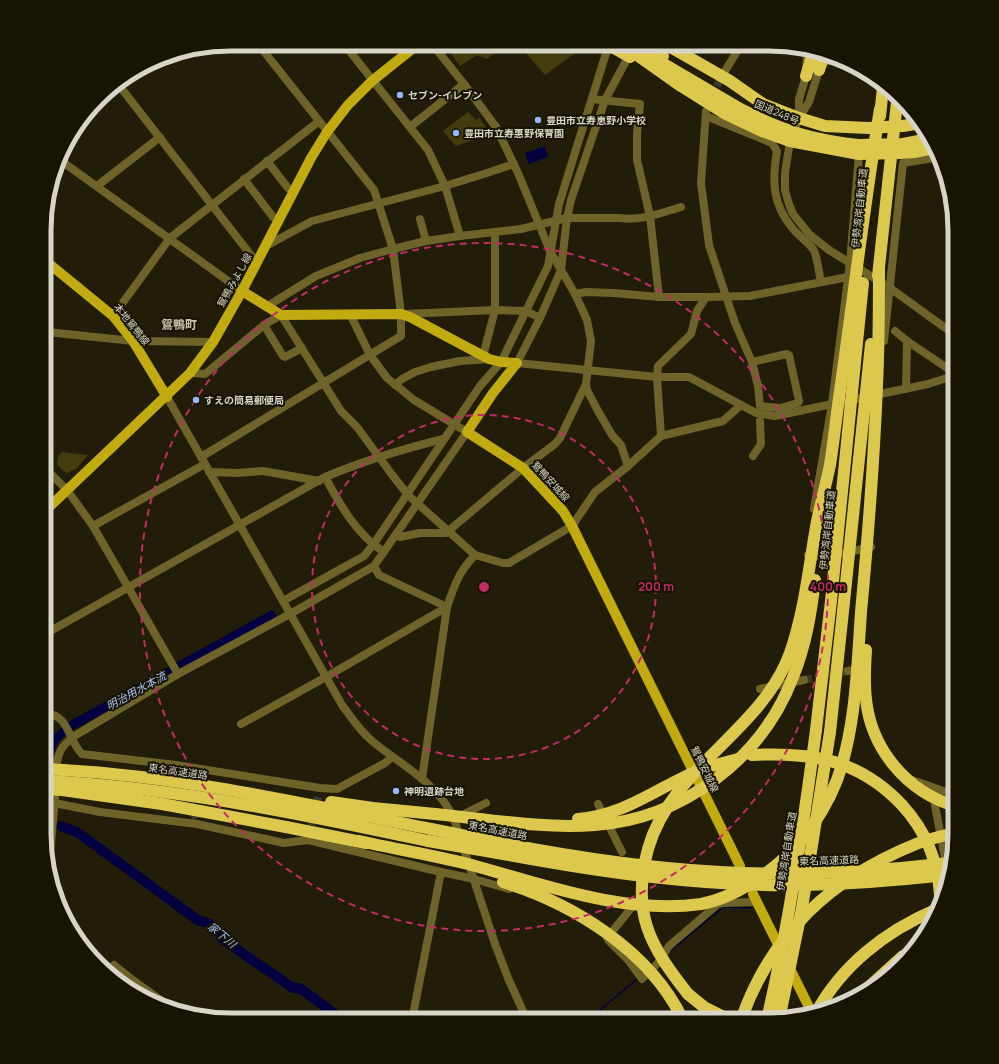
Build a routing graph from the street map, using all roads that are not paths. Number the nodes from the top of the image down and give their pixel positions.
1 (263, 51) edge
2 (349, 51) edge
3 (408, 51) edge
4 (438, 51) edge
5 (616, 51) edge
6 (617, 51) edge
7 (620, 51) edge
8 (643, 51) edge
9 (655, 51) edge
10 (677, 51) edge
11 (737, 51) edge
12 (807, 55) edge
13 (812, 56) edge
14 (822, 60) edge
15 (826, 61) edge
16 (819, 70) junction
17 (724, 71) tunnel mouth
18 (806, 76) junction
19 (372, 81) junction
20 (464, 84) junction
21 (121, 88) edge
22 (882, 92) edge
23 (592, 99) junction
24 (605, 100) junction
25 (737, 103) junction
26 (897, 106) edge
27 (880, 109) junction
28 (798, 118) junction
29 (318, 122) junction
30 (913, 124) edge
31 (410, 127) junction
32 (327, 132) junction
33 (919, 133) edge
34 (160, 137) junction
35 (923, 140) edge
36 (790, 141) junction
37 (859, 145) junction
38 (928, 149) edge
39 (932, 158) edge
40 (268, 161) junction
41 (65, 163) edge
42 (514, 164) junction
43 (244, 179) junction
44 (97, 186) junction
45 (445, 186) junction
46 (294, 191) junction
47 (379, 204) junction
48 (212, 205) junction
49 (681, 207) dead end
50 (650, 216) junction
51 (567, 218) junction
52 (420, 219) dead end
53 (279, 220) junction
54 (556, 220) junction
55 (540, 225) junction
56 (494, 232) junction
57 (460, 236) junction
58 (170, 238) junction
59 (426, 241) junction
60 (266, 246) junction
61 (393, 249) junction
62 (550, 251) junction
63 (257, 263) junction
64 (850, 264) junction
65 (51, 265) edge
66 (560, 267) junction
67 (879, 268) junction
68 (848, 277) junction
69 (821, 282) junction
70 (890, 288) junction
71 (242, 291) junction
72 (575, 294) junction
73 (659, 297) junction
74 (706, 297) junction
75 (726, 297) junction
76 (266, 307) junction
77 (495, 310) junction
78 (526, 311) junction
79 (350, 314) junction
80 (401, 314) junction
81 (281, 315) junction
82 (113, 316) junction
83 (540, 318) junction
84 (264, 325) junction
85 (948, 330) edge
86 (895, 331) dead end
87 (51, 332) edge
88 (133, 341) junction
89 (907, 341) junction
90 (213, 342) junction
91 (302, 348) junction
92 (370, 356) junction
93 (486, 358) junction
94 (752, 362) junction
95 (509, 363) junction
96 (948, 367) edge
97 (588, 371) junction
98 (190, 373) junction
99 (657, 377) junction
100 (948, 377) edge
101 (324, 382) junction
102 (586, 384) junction
103 (395, 385) junction
104 (906, 389) junction
105 (881, 394) junction
106 (167, 397) junction
107 (832, 404) junction
108 (740, 405) junction
109 (760, 421) dead end
110 (454, 425) junction
111 (466, 431) junction
112 (661, 436) junction
113 (443, 439) junction
114 (753, 456) dead end
115 (380, 457) junction
116 (203, 460) junction
117 (830, 465) junction
118 (628, 466) junction
119 (523, 468) junction
120 (209, 472) junction
121 (51, 474) edge
122 (322, 479) junction
123 (67, 490) junction
124 (408, 494) junction
125 (416, 503) junction
126 (51, 505) edge
127 (240, 525) junction
128 (93, 526) junction
129 (572, 526) junction
130 (449, 531) junction
131 (868, 533) junction
132 (396, 535) junction
133 (373, 545) junction
134 (872, 546) junction
135 (384, 552) junction
136 (475, 555) junction
137 (374, 566) junction
138 (128, 587) junction
139 (283, 602) junction
140 (447, 607) junction
141 (289, 613) junction
142 (51, 631) edge
143 (863, 668) junction
144 (848, 672) tunnel mouth
145 (178, 674) junction
146 (326, 677) junction
147 (804, 680) tunnel mouth
148 (760, 689) dead end
149 (51, 715) edge
150 (241, 724) dead end
151 (71, 736) junction
152 (392, 757) junction
153 (51, 773) edge
154 (143, 778) junction
155 (422, 779) junction
156 (51, 781) edge
157 (62, 781) junction
158 (51, 786) edge
159 (931, 787) junction
160 (320, 788) junction
161 (948, 793) edge
162 (318, 797) tunnel mouth
163 (54, 803) junction
164 (486, 803) dead end
165 (948, 803) edge
166 (598, 804) dead end
167 (454, 819) junction
168 (507, 821) junction
169 (429, 835) junction
170 (948, 835) edge
171 (359, 841) junction
172 (51, 842) edge
173 (500, 848) junction
174 (622, 852) dead end
175 (946, 856) edge
176 (946, 860) edge
177 (740, 866) dead end
178 (442, 872) junction
179 (943, 875) edge
180 (474, 879) junction
181 (939, 887) edge
182 (640, 894) dead end
183 (755, 898) joint
184 (929, 913) edge
185 (607, 938) junction
186 (112, 968) edge
187 (128, 981) edge
188 (814, 1007) edge
189 (811, 1008) edge
190 (413, 1013) edge
191 (524, 1013) edge
192 (679, 1013) edge
193 (716, 1013) edge
194 (744, 1013) edge
195 (768, 1013) edge
196 (780, 1013) edge

1 - 29 street
2 - 19 street
3 - 19 main road, 鴛鴨みよし線
4 - 20 street
5 - 23 street
6 - 24 street
7 - 36 highway
8 - 25 highway, 国道248号
9 - 25 highway, 国道248号
10 - 28 highway
11 - 17 street
12 - 18 street
13 - 18 highway
14 - 16 highway
15 - 16 street
16 - 28 street
18 - 28 street
19 - 31 street
19 - 32 main road, 鴛鴨みよし線
20 - 31 street
20 - 42 street
21 - 34 street
22 - 27 highway, 伊勢湾岸自動車道, bridge
23 - 24 street
23 - 54 street
24 - 50 street
24 - 51 street
25 - 37 highway, 国道248号, bridge
26 - 67 highway, bridge
27 - 117 highway, bridge
27 - 195 highway, 伊勢湾岸自動車道, bridge
28 - 30 highway
28 - 36 street
29 - 32 street
29 - 40 street
31 - 45 street
32 - 46 main road, 鴛鴨みよし線
32 - 47 street
33 - 37 highway, 国道248号
34 - 44 street
34 - 48 street
35 - 37 highway, 国道248号
36 - 37 highway
36 - 64 street
37 - 38 highway
37 - 64 street
39 - 70 street
40 - 43 street
40 - 46 street
41 - 44 street
42 - 45 street
42 - 55 street
43 - 48 street
43 - 53 street
44 - 58 street
45 - 47 street
45 - 57 street
46 - 53 main road, 鴛鴨みよし線
47 - 60 street
47 - 61 street
48 - 58 street
48 - 63 street
49 - 50 street
50 - 51 street
50 - 73 street
51 - 54 street
51 - 66 street
52 - 59 street
53 - 60 main road, 鴛鴨みよし線
54 - 55 street
54 - 62 street
55 - 56 street
55 - 62 street
56 - 57 street
56 - 77 street
57 - 59 street
58 - 71 street
58 - 82 street
59 - 61 street
60 - 63 main road, 鴛鴨みよし線
61 - 76 street
61 - 80 street
62 - 66 street
62 - 78 street
63 - 71 main road, 鴛鴨みよし線
64 - 68 street
64 - 70 street
65 - 82 main road, 本地鴛鴨線
66 - 72 street
66 - 83 street
67 - 131 highway, bridge
67 - 196 highway, bridge
68 - 69 street
68 - 107 street
69 - 75 street
69 - 75 street
70 - 85 street
70 - 105 street
71 - 76 main road
71 - 90 main road, 鴛鴨みよし線
72 - 73 street
72 - 97 street
73 - 74 street
74 - 75 street
74 - 99 street
75 - 94 street
76 - 81 main road
77 - 78 street
77 - 80 street
77 - 93 street
78 - 83 street
78 - 95 street
79 - 80 main road
79 - 81 main road
79 - 92 street
80 - 92 street
80 - 93 main road
81 - 84 street
81 - 91 street
82 - 88 main road, 本地鴛鴨線
83 - 95 street
84 - 91 street
84 - 98 street
86 - 89 street
87 - 88 street
88 - 90 street
88 - 106 main road, 本地鴛鴨線
89 - 96 street
89 - 104 street
90 - 98 main road, 鴛鴨みよし線
91 - 101 street
92 - 101 street
92 - 103 street
93 - 95 main road
93 - 103 street
94 - 94 street
95 - 97 street
95 - 110 street
95 - 111 main road
97 - 99 street
97 - 102 street
98 - 106 main road, 鴛鴨みよし線
99 - 108 street
99 - 112 street
100 - 104 street
101 - 115 street
101 - 116 street
102 - 118 street
102 - 119 street
103 - 110 street
104 - 105 street
105 - 107 street
105 - 134 street
106 - 116 street
106 - 123 main road, 鴛鴨みよし線
107 - 108 street
107 - 134 street
108 - 112 street
109 - 114 street
110 - 111 street
110 - 113 street
111 - 119 main road, 鴛鴨安城線
111 - 125 street
112 - 118 street
113 - 115 street
113 - 124 street
115 - 122 street
115 - 124 street
116 - 120 street
116 - 128 street
117 - 168 highway, bridge
117 - 193 highway, bridge
118 - 129 street
119 - 129 main road, 鴛鴨安城線
119 - 130 street
120 - 122 street
120 - 127 street
121 - 123 street
122 - 127 street
122 - 133 street
123 - 126 main road, 鴛鴨みよし線
123 - 128 street
124 - 125 street
124 - 133 street
125 - 130 street
125 - 132 street
127 - 138 street
127 - 139 street
128 - 138 street
129 - 136 street
129 - 177 main road, 鴛鴨安城線
130 - 132 street
130 - 136 street
131 - 165 highway, bridge
131 - 171 highway, bridge
132 - 135 street
133 - 135 street
133 - 139 street
134 - 143 street
135 - 137 street
136 - 140 street
137 - 140 street
137 - 141 street
138 - 142 street
138 - 145 street
139 - 141 street
140 - 146 street
140 - 155 street
141 - 145 street
141 - 146 street
143 - 144 street
143 - 159 street
145 - 151 street
146 - 150 street
146 - 152 street
147 - 148 street
149 - 151 street
151 - 160 street
151 - 163 street
152 - 155 street
152 - 160 street
153 - 157 highway, 東名高速道路, bridge
154 - 157 highway, 東名高速道路
154 - 168 highway, bridge
154 - 169 highway, 東名高速道路
155 - 167 street
156 - 157 highway, 東名高速道路, bridge
157 - 158 highway, bridge
157 - 169 highway, 東名高速道路
157 - 171 highway, bridge
159 - 161 street
159 - 175 street
160 - 162 street
163 - 172 street
163 - 178 street
164 - 167 street
166 - 174 street
167 - 180 street
168 - 181 highway, bridge
169 - 173 highway, 東名高速道路, bridge
170 - 194 highway, bridge
171 - 192 highway, bridge
173 - 176 highway, 東名高速道路
173 - 179 highway, 東名高速道路
178 - 180 street
178 - 190 street
180 - 185 street
180 - 191 street
182 - 185 street
183 - 185 street
183 - 189 main road
184 - 188 highway
186 - 187 street

